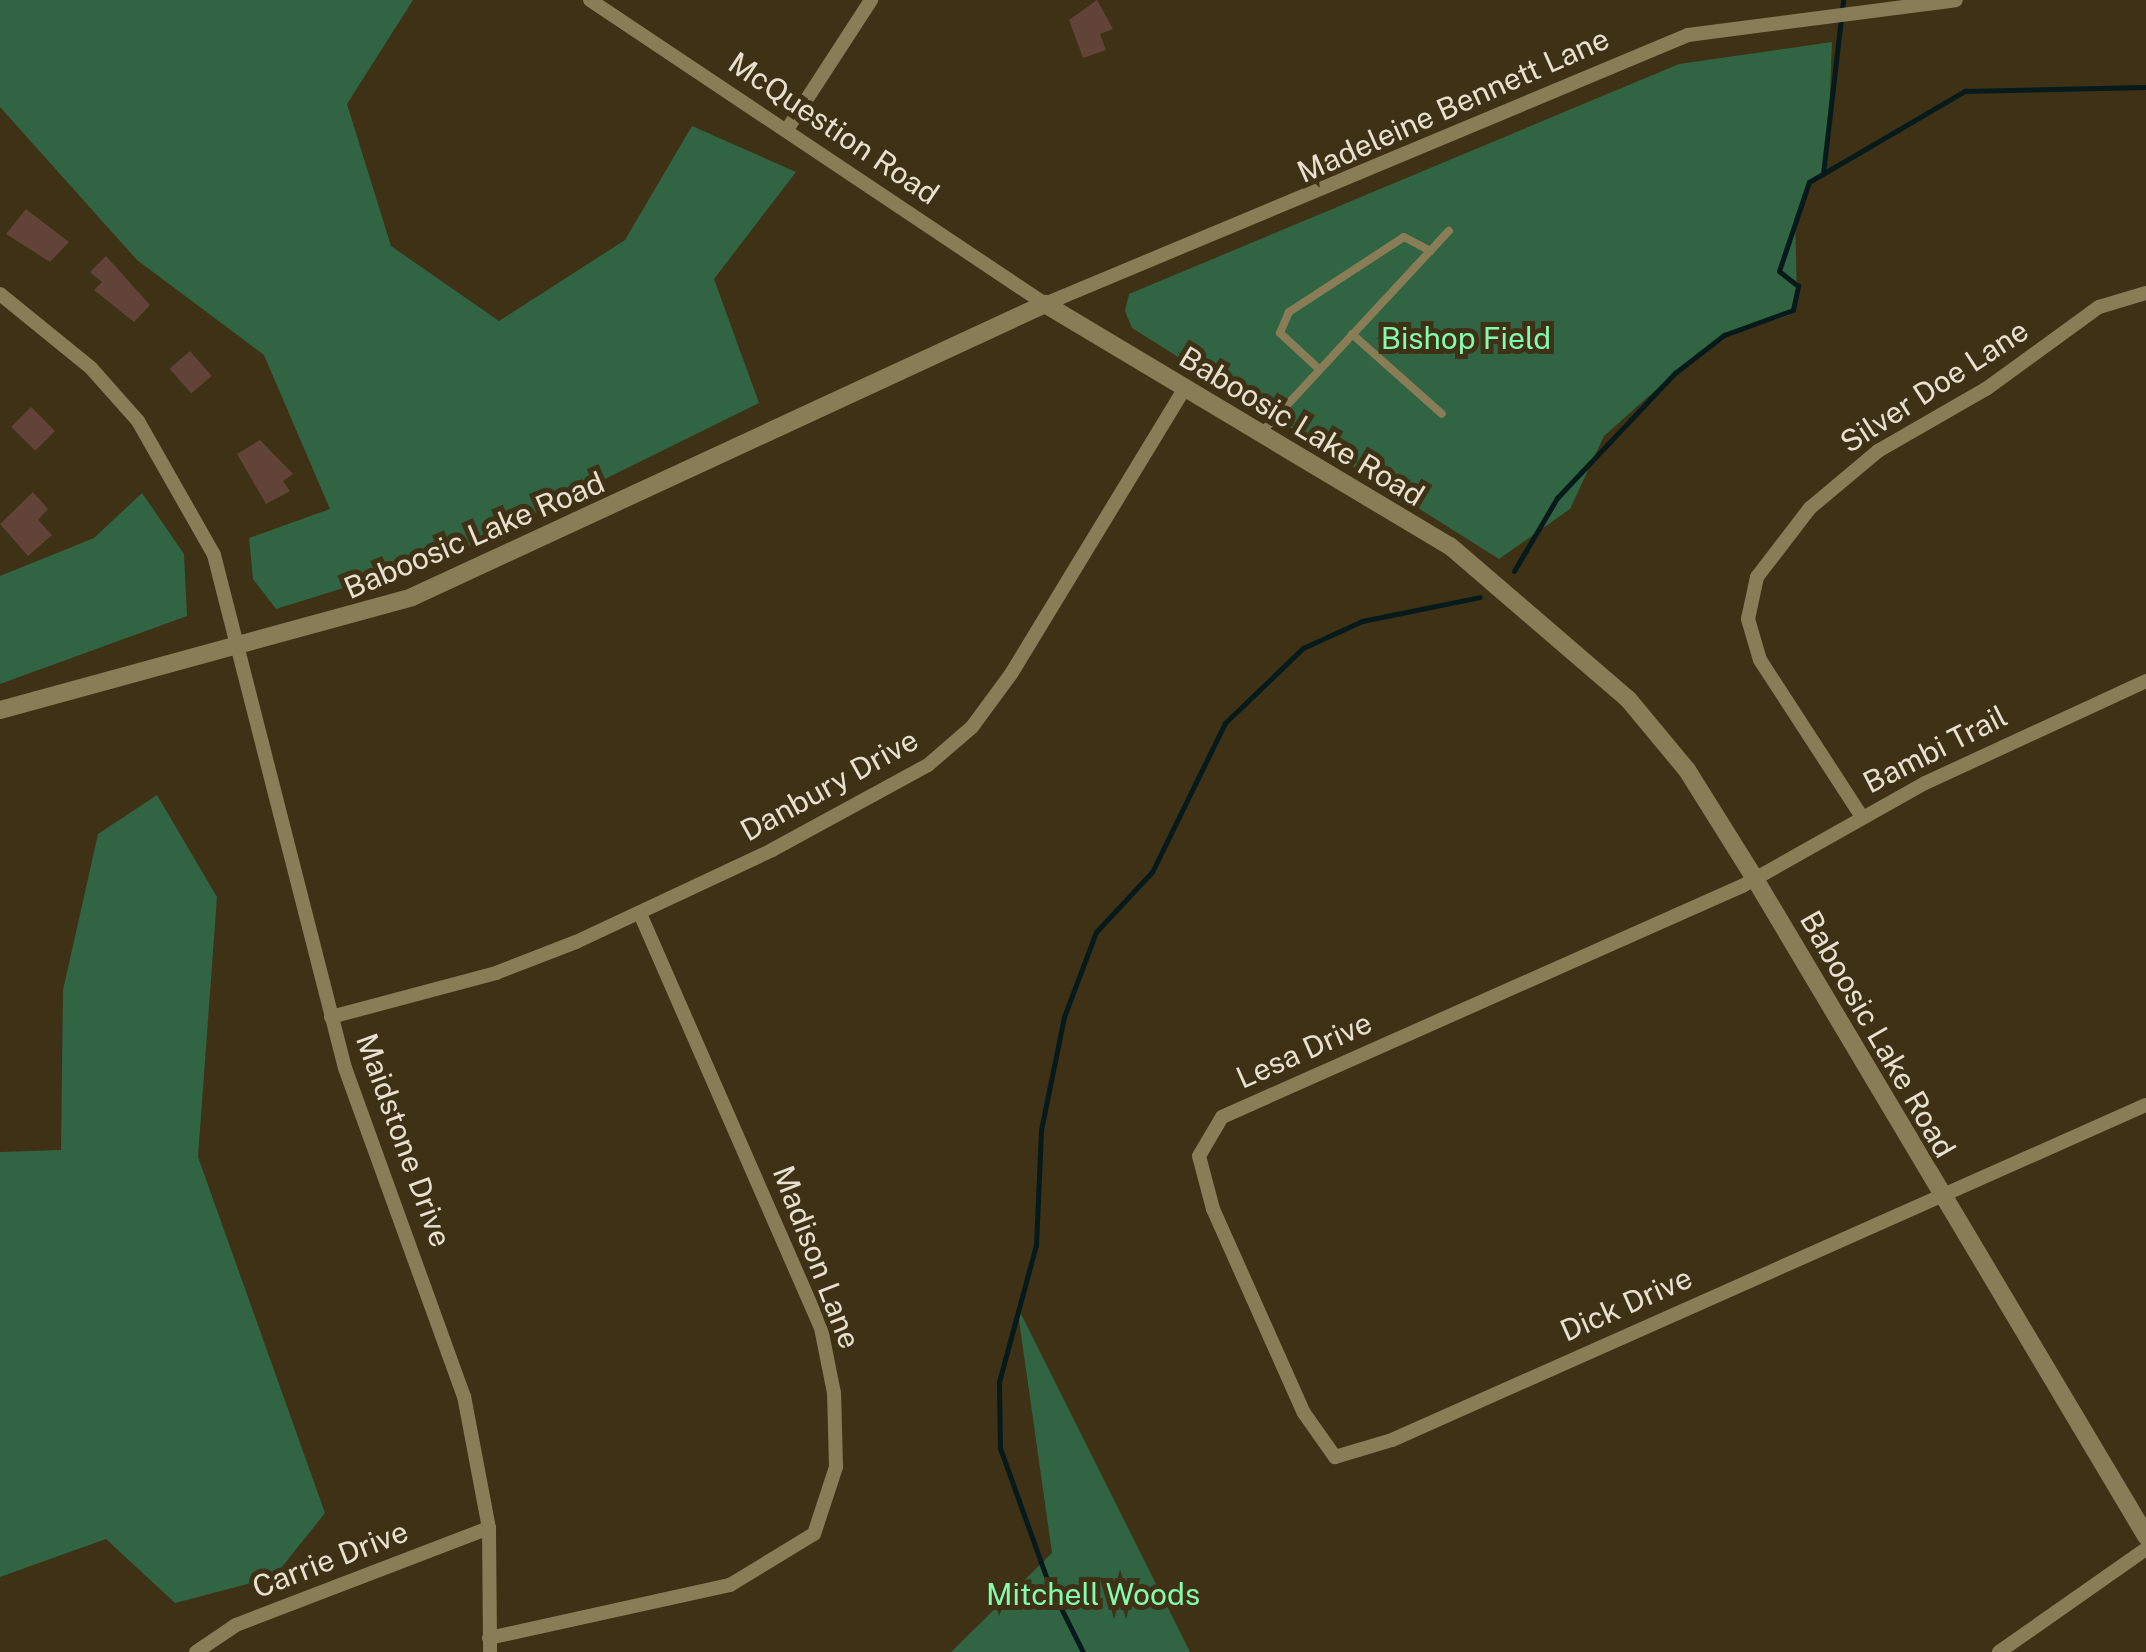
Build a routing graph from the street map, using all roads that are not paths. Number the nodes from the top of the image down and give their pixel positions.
1 (590, 0) edge
2 (871, 0) edge
3 (1956, 0) edge
4 (788, 128) junction
5 (1449, 232) dead end
6 (1430, 252) junction
7 (2146, 293) edge
8 (0, 294) edge
9 (1045, 304) junction
10 (1352, 334) junction
11 (1318, 369) junction
12 (1184, 389) junction
13 (1442, 414) dead end
14 (1259, 435) junction
15 (243, 648) junction
16 (2146, 681) edge
17 (0, 710) edge
18 (1862, 816) junction
19 (1756, 879) junction
20 (640, 914) junction
21 (331, 1017) junction
22 (2146, 1105) edge
23 (1938, 1193) junction
24 (1335, 1457) joint
25 (489, 1528) junction
26 (2146, 1536) edge
27 (2146, 1549) edge
28 (490, 1645) edge
29 (196, 1652) edge
30 (1999, 1652) edge

1 - 4 street, McQuestion Road
2 - 4 street
3 - 9 street, Madeleine Bennett Lane
4 - 9 street, McQuestion Road
5 - 6 lane
6 - 10 lane
6 - 11 lane
7 - 18 street, Silver Doe Lane
8 - 15 street, Maidstone Drive
9 - 12 street, Baboosic Lake Road
9 - 15 street, Baboosic Lake Road
10 - 11 lane
10 - 13 lane
11 - 14 lane
12 - 14 street, Baboosic Lake Road
12 - 20 street, Danbury Drive
14 - 19 street, Baboosic Lake Road
15 - 17 street, Baboosic Lake Road
15 - 21 street, Maidstone Drive
16 - 18 street, Bambi Trail
18 - 19 street, Bambi Trail
19 - 23 street, Baboosic Lake Road
19 - 24 street, Lesa Drive
20 - 21 street, Danbury Drive
20 - 28 street, Madison Lane
21 - 25 street, Maidstone Drive
22 - 23 street, Dick Drive
23 - 24 street, Dick Drive
23 - 26 street, Baboosic Lake Road
25 - 28 street, Maidstone Drive
25 - 29 street, Carrie Drive
27 - 30 street

